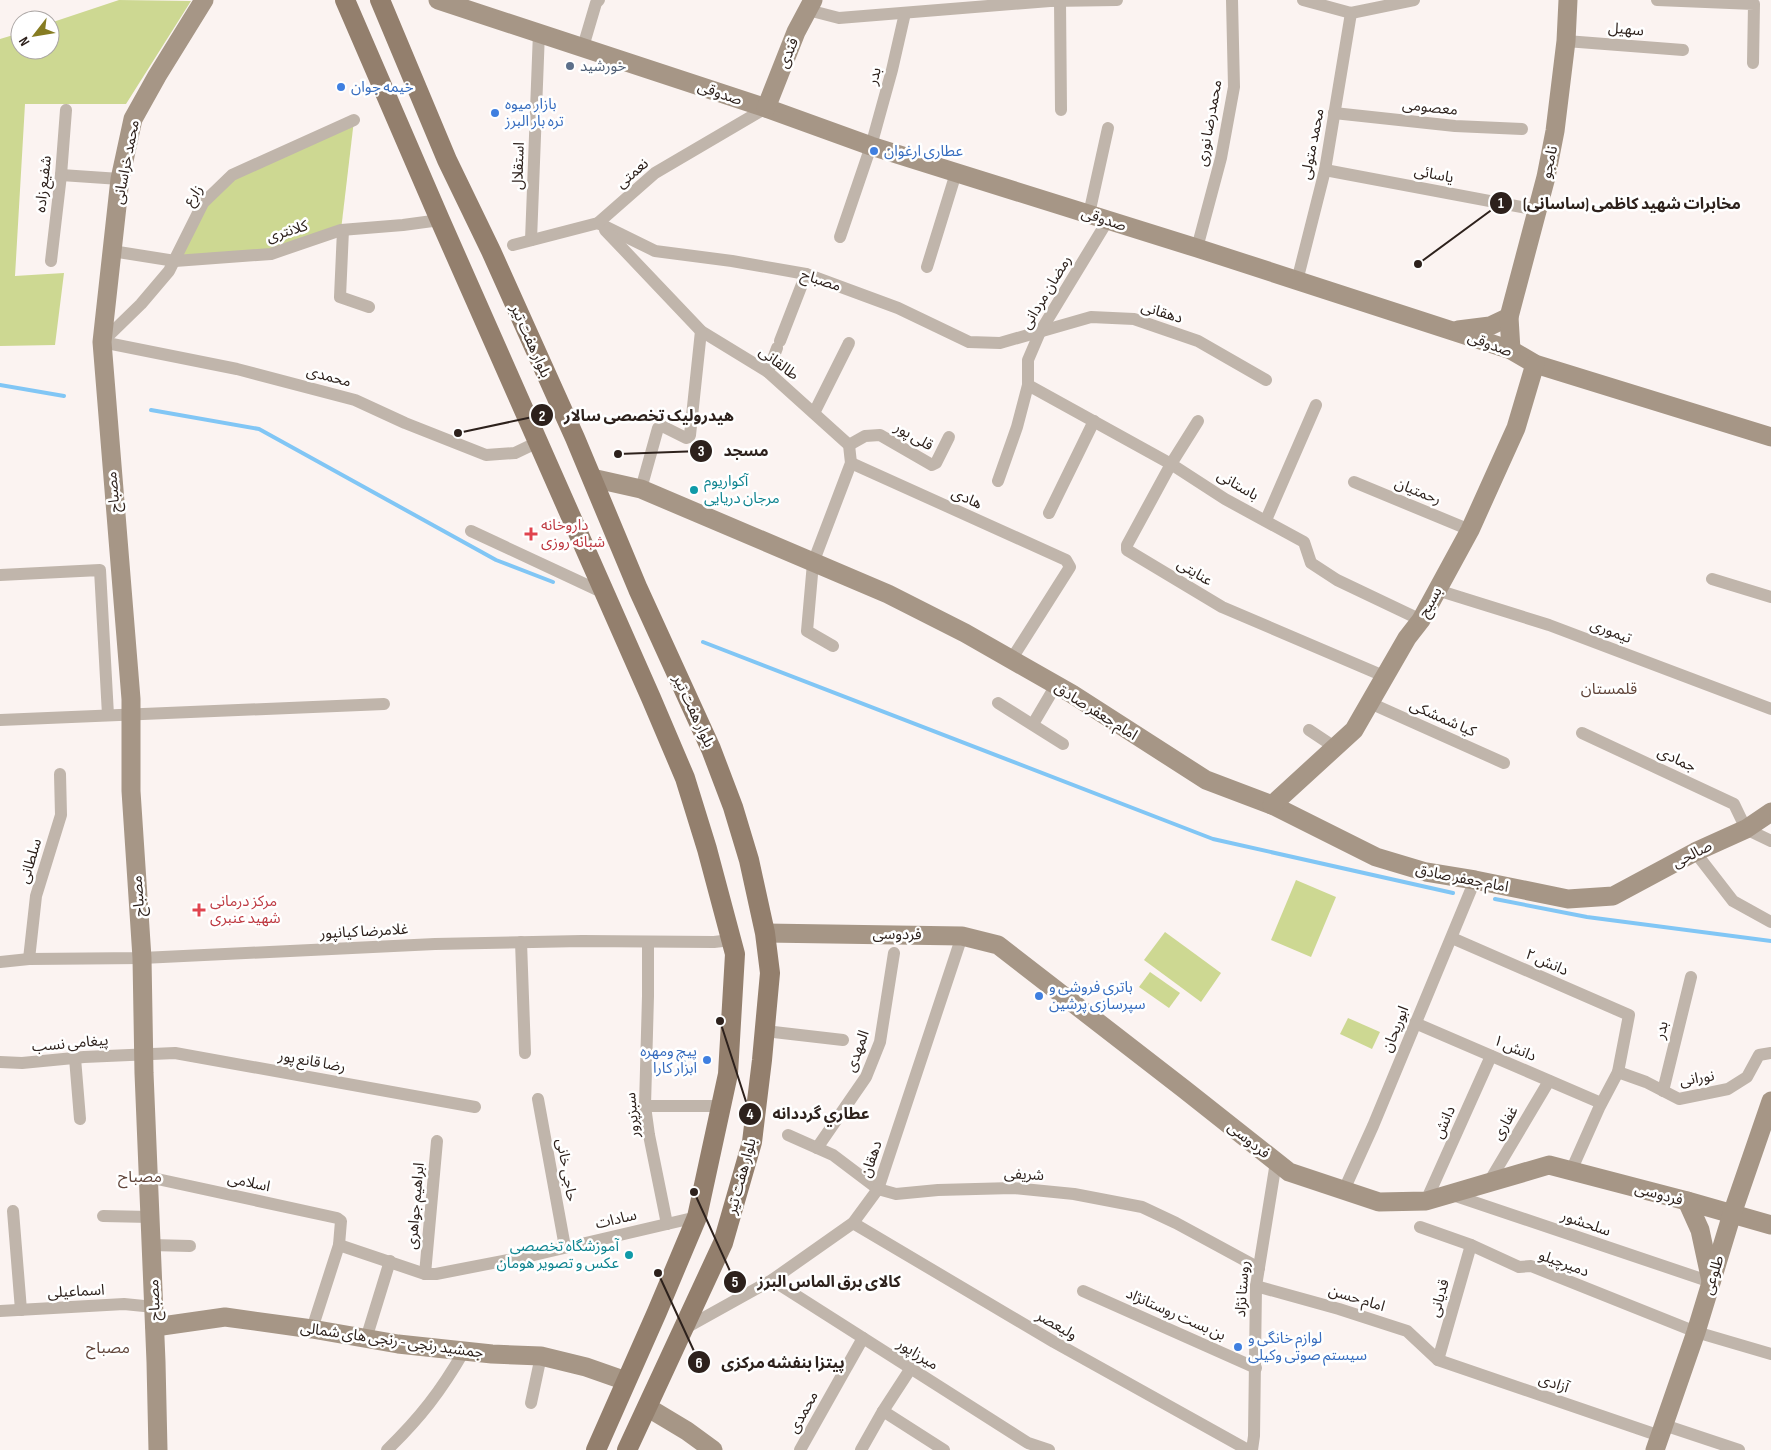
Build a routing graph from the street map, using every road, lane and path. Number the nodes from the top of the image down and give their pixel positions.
1 (204, 0) edge
2 (380, 0) edge
3 (438, 0) edge
4 (599, 0) edge
5 (1117, 0) edge
6 (1232, 0) edge
7 (1303, 0) edge
8 (1414, 0) edge
9 (1568, 0) edge
10 (1657, 0) edge
11 (346, 1) edge
12 (1060, 1) edge
13 (1020, 2) edge
14 (810, 5) edge
15 (1351, 12) junction
16 (905, 13) junction
17 (539, 32) junction
18 (1566, 41) junction
19 (583, 47) junction
20 (1683, 50) dead end
21 (1753, 63) dead end
22 (766, 108) junction
23 (66, 110) dead end
24 (1061, 110) dead end
25 (1334, 113) junction
26 (354, 120) dead end
27 (1108, 128) dead end
28 (1522, 129) dead end
29 (871, 146) junction
30 (1325, 170) junction
31 (956, 172) junction
32 (61, 175) junction
33 (120, 179) junction
34 (1537, 210) junction
35 (1089, 214) junction
36 (440, 220) junction
37 (1108, 220) junction
38 (598, 223) junction
39 (343, 230) junction
40 (840, 237) dead end
41 (531, 240) junction
42 (513, 245) dead end
43 (1197, 248) junction
44 (112, 250) junction
45 (51, 261) dead end
46 (175, 261) junction
47 (927, 267) dead end
48 (806, 274) junction
49 (1297, 280) junction
50 (369, 307) dead end
51 (1509, 317) junction
52 (1449, 330) junction
53 (701, 332) junction
54 (1040, 332) junction
55 (102, 342) junction
56 (849, 342) dead end
57 (1511, 350) junction
58 (1535, 364) junction
59 (768, 372) junction
60 (1266, 380) dead end
61 (1028, 385) junction
62 (1316, 405) dead end
63 (814, 413) junction
64 (1094, 421) junction
65 (1198, 421) dead end
66 (949, 437) dead end
67 (1771, 437) edge
68 (538, 442) junction
69 (849, 445) junction
70 (851, 463) junction
71 (1171, 464) junction
72 (592, 478) junction
73 (998, 481) dead end
74 (1354, 482) dead end
75 (641, 489) junction
76 (1049, 513) dead end
77 (1266, 520) junction
78 (1470, 530) junction
79 (471, 531) dead end
80 (622, 552) junction
81 (813, 563) junction
82 (592, 564) junction
83 (0, 576) edge
84 (1712, 579) dead end
85 (638, 589) junction
86 (1436, 590) junction
87 (606, 597) junction
88 (1771, 597) edge
89 (1420, 620) junction
90 (833, 646) dead end
91 (1011, 660) junction
92 (1386, 676) junction
93 (1056, 686) junction
94 (998, 703) dead end
95 (384, 704) dead end
96 (1370, 704) junction
97 (1771, 709) edge
98 (131, 714) junction
99 (108, 715) junction
100 (0, 720) edge
101 (1033, 724) junction
102 (1309, 730) dead end
103 (1582, 732) dead end
104 (1063, 744) dead end
105 (1336, 748) junction
106 (1504, 763) dead end
107 (60, 774) dead end
108 (1272, 805) junction
109 (1771, 812) edge
110 (1746, 829) junction
111 (1771, 841) edge
112 (1695, 852) junction
113 (1475, 880) junction
114 (1613, 896) joint
115 (1771, 922) edge
116 (765, 933) junction
117 (962, 936) junction
118 (1452, 938) junction
119 (731, 940) junction
120 (521, 942) junction
121 (648, 942) junction
122 (894, 953) dead end
123 (142, 958) junction
124 (29, 959) junction
125 (0, 962) edge
126 (1690, 977) dead end
127 (1415, 1023) junction
128 (765, 1031) junction
129 (843, 1040) dead end
130 (525, 1053) dead end
131 (1771, 1053) edge
132 (143, 1054) junction
133 (1491, 1056) junction
134 (75, 1058) junction
135 (0, 1062) edge
136 (1618, 1072) junction
137 (1549, 1081) junction
138 (1663, 1091) junction
139 (538, 1100) dead end
140 (1771, 1101) edge
141 (1601, 1104) junction
142 (645, 1106) junction
143 (721, 1106) junction
144 (475, 1107) dead end
145 (80, 1118) dead end
146 (1767, 1127) edge
147 (788, 1135) dead end
148 (437, 1141) dead end
149 (817, 1148) junction
150 (1276, 1162) junction
151 (1571, 1171) junction
152 (148, 1177) junction
153 (1489, 1182) junction
154 (878, 1189) junction
155 (1344, 1190) junction
156 (1450, 1194) junction
157 (1426, 1201) junction
158 (1687, 1201) junction
159 (13, 1211) dead end
160 (1732, 1214) junction
161 (103, 1216) dead end
162 (150, 1217) junction
163 (697, 1217) junction
164 (853, 1223) junction
165 (667, 1224) junction
166 (1771, 1225) edge
167 (1420, 1227) dead end
168 (151, 1244) junction
169 (339, 1245) junction
170 (1471, 1245) junction
171 (190, 1246) dead end
172 (565, 1247) junction
173 (390, 1261) junction
174 (1259, 1268) junction
175 (425, 1274) junction
176 (772, 1280) junction
177 (1711, 1282) junction
178 (1256, 1286) junction
179 (1083, 1291) dead end
180 (154, 1307) junction
181 (0, 1310) edge
182 (21, 1310) junction
183 (155, 1327) junction
184 (312, 1329) junction
185 (682, 1330) junction
186 (1696, 1332) junction
187 (863, 1338) junction
188 (366, 1339) junction
189 (464, 1351) junction
190 (1771, 1354) edge
191 (541, 1356) junction
192 (1438, 1360) junction
193 (911, 1368) junction
194 (1256, 1368) junction
195 (626, 1381) junction
196 (531, 1403) dead end
197 (647, 1407) junction
198 (883, 1411) junction
199 (1660, 1437) edge
200 (158, 1450) edge
201 (387, 1450) edge
202 (596, 1450) edge
203 (627, 1450) edge
204 (713, 1450) edge
205 (800, 1450) edge
206 (861, 1450) edge
207 (944, 1450) edge
208 (1049, 1450) edge
209 (1248, 1450) edge
210 (1252, 1450) edge
211 (1739, 1450) edge

1 - 33 street, محمد خراسانی
2 - 72 main road, بلوار هفت تیر
3 - 17 street, صدوقی
4 - 19 street
5 - 12 street
6 - 43 street, محمدرضا نوری
7 - 15 street
8 - 15 street
9 - 18 street, نامجو
10 - 21 street
11 - 36 main road
12 - 13 street
12 - 24 street
13 - 16 street
14 - 16 street
14 - 22 street, قندی
15 - 25 street, محمد متولی
16 - 29 street, بدر
17 - 19 street, صدوقی
17 - 41 street, استقلال
18 - 20 street, سهیل
18 - 34 street, نامجو
19 - 22 street, صدوقی
22 - 29 street, صدوقی
22 - 38 street, نعمتی
23 - 32 street, شفیع زاده
25 - 28 street, معصومی
25 - 30 street, محمد متولی
26 - 46 street, زارع
27 - 35 street
29 - 31 street, صدوقی
29 - 40 street, بدر
30 - 34 street, یاسائی
30 - 49 street, محمد متولی
31 - 35 street, صدوقی
31 - 47 street
32 - 33 street
32 - 45 street, شفیع زاده
33 - 44 street, محمد خراسانی
34 - 51 street, نامجو
35 - 37 street, صدوقی
36 - 39 street, کلانتری
36 - 68 main road
37 - 43 street, صدوقی
37 - 54 street, رمضان مردانی
38 - 41 street, نعمتی
38 - 48 street, مصباح
38 - 53 street, طالقانی
39 - 46 street, کلانتری
39 - 50 street
41 - 42 street, نعمتی
43 - 49 street, صدوقی
44 - 46 street, کلانتری
44 - 55 street, محمد خراسانی
46 - 55 street, زارع
48 - 54 street, مصباح
48 - 59 street
49 - 52 street, صدوقی
51 - 52 street
51 - 57 street, نامجو
52 - 57 street, صدوقی
53 - 59 street, طالقانی
53 - 75 street
54 - 60 street, دهقانی
54 - 61 street, رمضان مردانی
55 - 68 street, محمدی
55 - 98 street, مصباح
56 - 63 street
57 - 58 street, صدوقی
58 - 67 street, صدوقی
58 - 78 street, بسیح
59 - 63 street, طالقانی
61 - 64 street, باستانی
61 - 73 street, رمضان مردانی
62 - 77 street
63 - 69 street, طالقانی
64 - 71 street, باستانی
64 - 76 street
65 - 71 street, عنایتی
66 - 69 street, قلی پور
68 - 82 main road
69 - 70 street
70 - 81 street
70 - 91 street, هادی
71 - 77 street, باستانی
71 - 92 street, عنایتی
72 - 75 street, امام جعفر صادق
72 - 80 main road, بلوار هفت تیر
74 - 78 street, رحمتیان
75 - 81 street, امام جعفر صادق
77 - 89 street, باستانی
78 - 86 street, بسیح
79 - 87 street
80 - 82 main road
80 - 85 main road, بلوار هفت تیر
81 - 90 street
81 - 91 street, امام جعفر صادق
82 - 87 main road
83 - 99 street
84 - 88 street
85 - 87 main road
85 - 116 main road, بلوار هفت تیر
86 - 89 street, بسیح
86 - 97 street, تیموری
87 - 119 main road
89 - 92 street, بسیح
91 - 93 street, امام جعفر صادق
92 - 96 street, بسیح
93 - 101 street
93 - 108 street, امام جعفر صادق
94 - 101 street
95 - 98 street
96 - 105 street, بسیح
96 - 106 street, کیا شمشکی
98 - 99 street
98 - 123 street, مصباح
99 - 100 street
101 - 104 street
102 - 105 street
103 - 110 street, جمادی
105 - 108 street, بسیح
107 - 124 street, سلطانی
108 - 113 street, امام جعفر صادق
109 - 110 street, صالحی
110 - 111 street
110 - 112 street, صالحی
112 - 114 street, صالحی
112 - 115 street
113 - 114 street, امام جعفر صادق
113 - 118 street, ابوریحان
116 - 117 street, فردوسی
116 - 128 main road, بلوار هفت تیر
117 - 150 street, فردوسی
117 - 154 street, دهقان
118 - 127 street, ابوریحان
118 - 136 street, دانش ۲
119 - 121 street, غلامرضا کیانپور
119 - 143 main road
120 - 121 street, غلامرضا کیانپور
120 - 123 street, غلامرضا کیانپور
120 - 130 street
121 - 142 street, سبزپرور
122 - 149 street, المهدی
123 - 124 street, غلامرضا کیانپور
123 - 132 street, مصباح
124 - 125 street, غلامرضا کیانپور
126 - 138 street, بدر
127 - 133 street, دانش ۱
127 - 155 street, ابوریحان
128 - 129 street
128 - 185 main road, بلوار هفت تیر
131 - 138 street, نورانی
132 - 134 street, پیغامی نسب
132 - 144 street, رضا قانع پور
132 - 152 street, مصباح
133 - 137 street, دانش ۱
133 - 157 street, دانش
134 - 135 street, پیغامی نسب
134 - 145 street
136 - 138 street, نورانی
136 - 141 street
137 - 141 street, دانش ۱
137 - 153 street, غفاری
139 - 172 street, حاجی خانی
140 - 146 street, طلوعی
141 - 151 street
142 - 143 street
142 - 165 street, سبزپرور
143 - 163 main road
146 - 160 street, طلوعی
147 - 149 street, شریفی
148 - 175 street, ابراهیم جواهری
149 - 154 street, شریفی
150 - 155 street, فردوسی
150 - 174 street, روستا نژاد
151 - 153 street, فردوسی
151 - 158 street, فردوسی
152 - 162 street, مصباح
152 - 169 street, اسلامی
153 - 156 street, فردوسی
154 - 164 street, دهقان
154 - 174 street, شریفی
155 - 157 street, فردوسی
156 - 157 street, فردوسی
156 - 177 street, سلحشور
158 - 160 street, فردوسی
158 - 177 street
159 - 182 street
160 - 166 street, فردوسی
160 - 177 street, طلوعی
161 - 162 street
162 - 168 street, مصباح
163 - 165 street, سادات
163 - 195 main road
164 - 176 street, دهقان
164 - 209 street, ولیعصر
165 - 172 street, سادات
167 - 170 street, دمیرچیلو
168 - 171 street
168 - 180 street, مصباح
169 - 173 street
169 - 184 street
170 - 186 street, دمیرچیلو
170 - 192 street, قدیانی
172 - 175 street, سادات
173 - 175 street
173 - 188 street
174 - 178 street, روستا نژاد
176 - 185 street, دهقان
176 - 187 street, میرزاپور
177 - 186 street, طلوعی
178 - 192 street, امام حسن
178 - 194 street, روستا نژاد
179 - 194 street, بن بست روستانژاد
180 - 182 street, اسماعیلی
180 - 183 street, مصباح
181 - 182 street, اسماعیلی
183 - 184 street, جمشید رنجی - رنجی های شمالی
183 - 200 street, مصباح
184 - 188 street, جمشید رنجی - رنجی های شمالی
185 - 197 main road, بلوار هفت تیر
186 - 190 street, دمیرچیلو
186 - 199 street, طلوعی
187 - 193 street, میرزاپور
187 - 205 street, محمدی
188 - 189 street, جمشید رنجی - رنجی های شمالی
189 - 191 street, جمشید رنجی - رنجی های شمالی
189 - 201 street
191 - 195 street, جمشید رنجی - رنجی های شمالی
191 - 196 street
192 - 199 street, آزادی
193 - 198 street
193 - 208 street, میرزاپور
194 - 210 street, روستا نژاد
195 - 202 main road
197 - 203 main road, بلوار هفت تیر
197 - 204 street
198 - 206 street
198 - 207 street
199 - 211 street, آزادی

